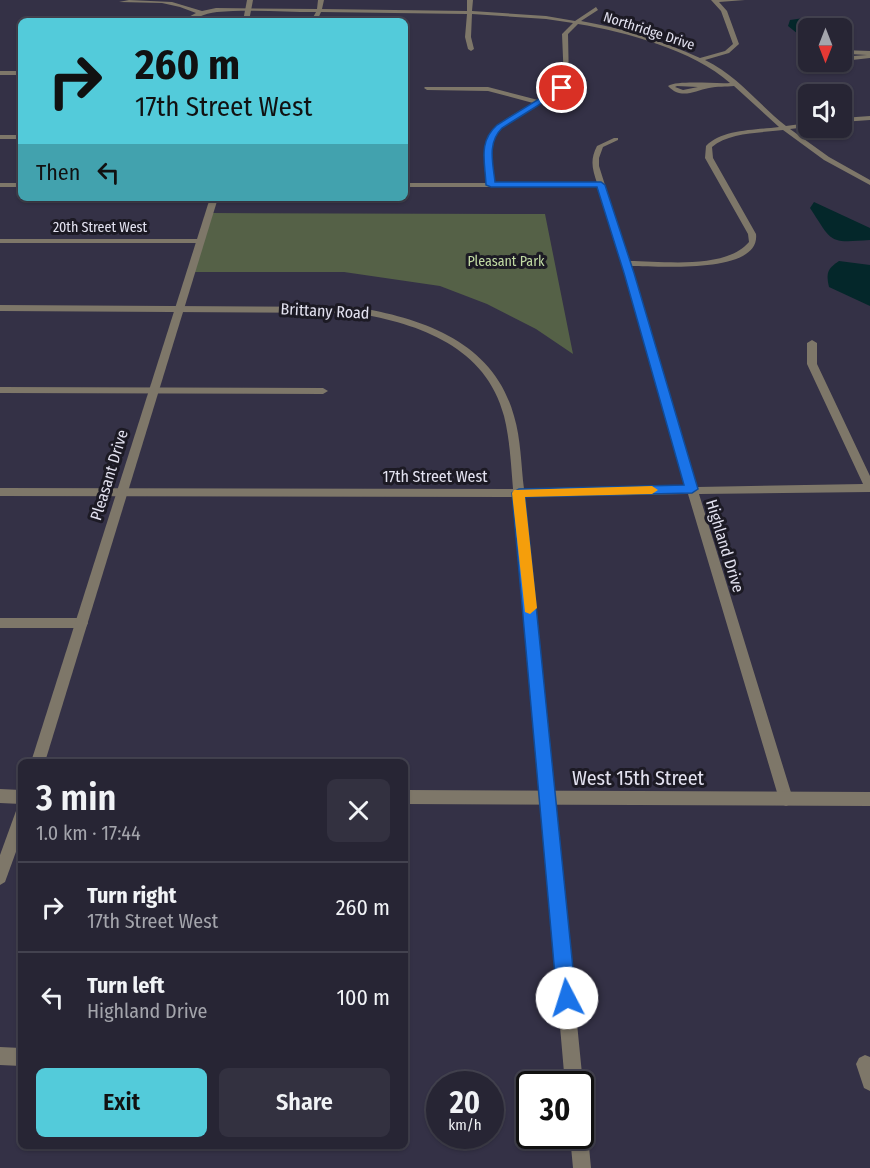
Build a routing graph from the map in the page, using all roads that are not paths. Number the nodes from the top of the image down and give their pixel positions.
1 (250, 0) edge
2 (321, 0) edge
3 (470, 0) edge
4 (741, 0) edge
5 (715, 1) edge
6 (122, 2) dead end
7 (596, 9) dead end
8 (249, 11) junction
9 (319, 11) junction
10 (471, 11) junction
11 (201, 13) junction
12 (190, 18) edge
13 (247, 18) edge
14 (316, 18) edge
15 (577, 22) junction
16 (471, 49) dead end
17 (700, 60) junction
18 (0, 73) edge
19 (18, 73) edge
20 (737, 84) junction
21 (708, 86) junction
22 (427, 87) dead end
23 (538, 102) junction
24 (870, 110) edge
25 (856, 118) junction
26 (870, 118) edge
27 (852, 119) edge
28 (798, 126) edge
29 (785, 128) junction
30 (0, 137) edge
31 (18, 137) edge
32 (616, 139) dead end
33 (870, 183) edge
34 (0, 185) edge
35 (18, 185) edge
36 (408, 185) edge
37 (491, 185) junction
38 (601, 185) junction
39 (213, 201) edge
40 (0, 241) edge
41 (200, 241) junction
42 (626, 263) junction
43 (0, 308) edge
44 (179, 309) junction
45 (812, 343) dead end
46 (0, 390) edge
47 (154, 390) junction
48 (323, 391) dead end
49 (870, 487) edge
50 (692, 489) junction
51 (0, 492) edge
52 (122, 492) junction
53 (519, 493) junction
54 (0, 623) edge
55 (81, 623) junction
56 (39, 759) edge
57 (0, 796) edge
58 (18, 796) edge
59 (408, 797) edge
60 (549, 797) junction
61 (786, 799) junction
62 (870, 799) edge
63 (18, 825) edge
64 (0, 877) edge
65 (0, 1056) edge
66 (18, 1057) edge
67 (865, 1064) dead end
68 (573, 1071) edge
69 (870, 1082) edge
70 (580, 1149) edge
71 (582, 1168) edge

1 - 8 street
2 - 9 street
3 - 10 street
4 - 5 street
5 - 17 street
6 - 11 street
7 - 15 street
8 - 9 street, Northridge Drive
8 - 11 street, Northridge Drive
8 - 13 street
9 - 10 street, Northridge Drive
9 - 14 street
10 - 15 street, Northridge Drive
10 - 16 street
11 - 12 street
15 - 17 street, Northridge Drive
15 - 23 street
17 - 20 street, Northridge Drive
18 - 19 street
20 - 21 street
20 - 29 street, Northridge Drive
21 - 21 street
22 - 23 street
23 - 37 street
24 - 25 street
25 - 26 street
25 - 27 street
28 - 29 street
29 - 33 street, Northridge Drive
29 - 42 street
30 - 31 street
32 - 38 street, Highland Drive
34 - 35 street
36 - 37 street
37 - 38 street
38 - 42 street, Highland Drive
39 - 41 street, Pleasant Drive
40 - 41 street, 20th Street West
41 - 44 street, Pleasant Drive
42 - 50 street, Highland Drive
43 - 44 street, Brittany Road
44 - 47 street, Pleasant Drive
44 - 53 street, Brittany Road
45 - 49 street
46 - 47 street
47 - 48 street
47 - 52 street, Pleasant Drive
49 - 50 street, 17th Street West
50 - 53 street, 17th Street West
50 - 61 street, Highland Drive
51 - 52 street, 17th Street West
52 - 53 street, 17th Street West
52 - 55 street, Pleasant Drive
53 - 60 street, Brittany Road
54 - 55 street
55 - 56 street, Pleasant Drive
57 - 58 street
59 - 60 street, West 15th Street
60 - 61 street, West 15th Street
60 - 68 street, Brittany Road
61 - 62 street, West 15th Street
63 - 64 street
65 - 66 street
67 - 69 street
70 - 71 street

